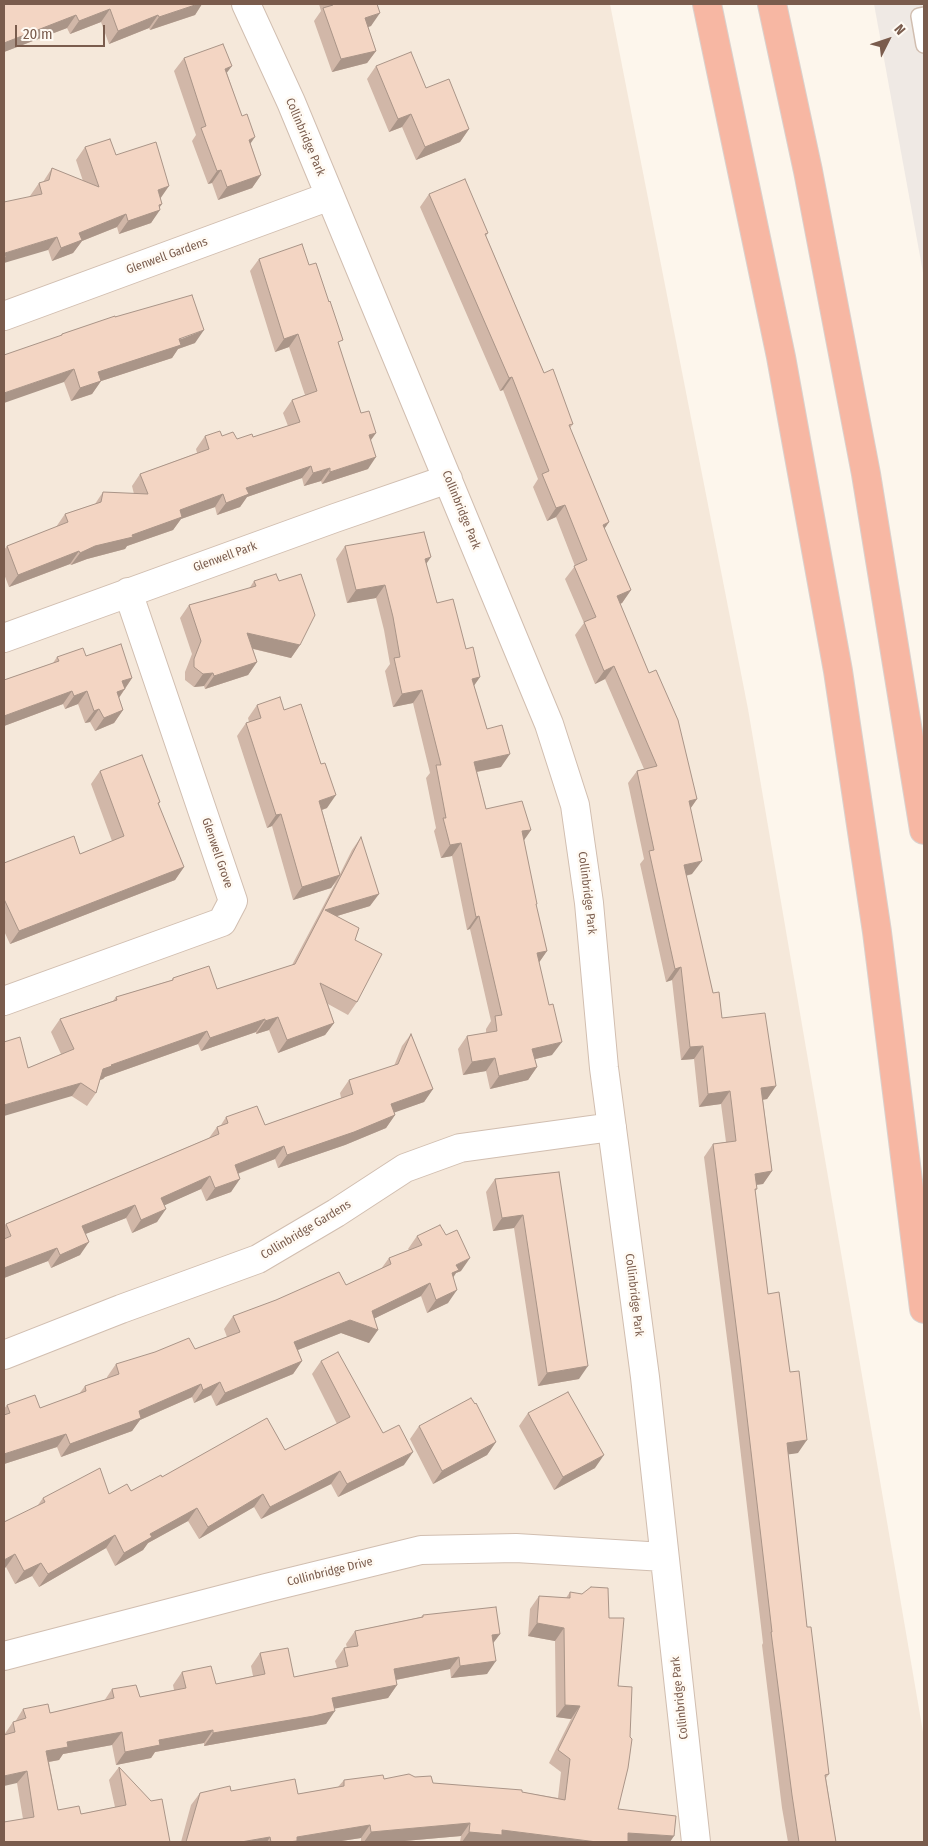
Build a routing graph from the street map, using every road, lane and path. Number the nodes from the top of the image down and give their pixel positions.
1 (246, 4) edge
2 (707, 4) edge
3 (772, 4) edge
4 (924, 15) edge
5 (924, 45) edge
6 (330, 196) junction
7 (4, 316) edge
8 (448, 479) junction
9 (128, 592) junction
10 (4, 638) edge
11 (924, 830) edge
12 (4, 1001) edge
13 (612, 1127) junction
14 (924, 1309) edge
15 (4, 1355) edge
16 (664, 1557) junction
17 (4, 1656) edge
18 (696, 1842) edge

1 - 6 street, Collinbridge Park
2 - 14 highway
3 - 11 highway
4 - 5 lane
6 - 7 street, Glenwell Gardens
6 - 8 street, Collinbridge Park
8 - 9 street, Glenwell Park
8 - 13 street, Collinbridge Park
9 - 10 street, Glenwell Park
9 - 12 street, Glenwell Grove
13 - 15 street, Collinbridge Gardens
13 - 16 street, Collinbridge Park
16 - 17 street, Collinbridge Drive
16 - 18 street, Collinbridge Park

